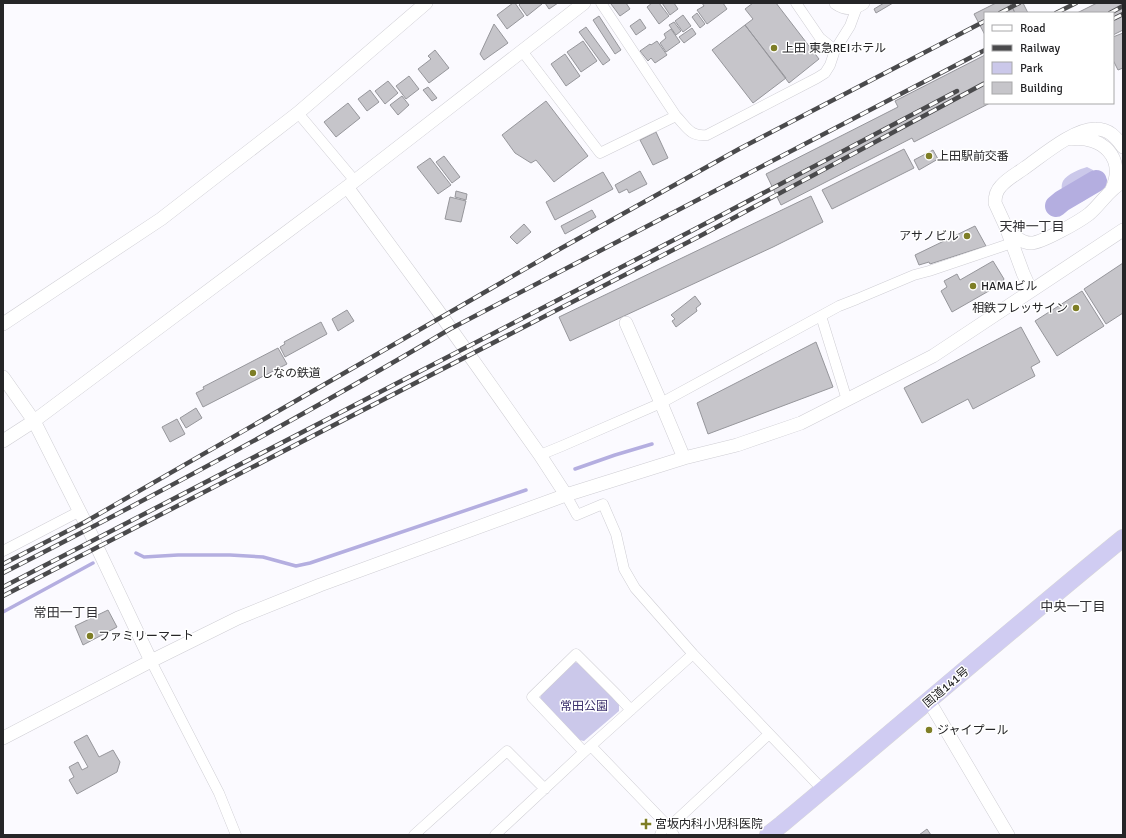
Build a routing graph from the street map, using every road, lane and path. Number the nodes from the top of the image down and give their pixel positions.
1 (426, 3) edge
2 (584, 3) edge
3 (601, 3) edge
4 (796, 3) edge
5 (836, 3) edge
6 (860, 5) edge
7 (835, 50) junction
8 (522, 52) junction
9 (298, 113) junction
10 (676, 116) junction
11 (1066, 140) junction
12 (1122, 144) edge
13 (351, 184) junction
14 (1118, 185) edge
15 (1006, 227) junction
16 (1123, 230) edge
17 (1037, 241) junction
18 (1012, 243) junction
19 (1023, 272) junction
20 (1030, 291) junction
21 (821, 316) junction
22 (626, 323) dead end
23 (3, 324) edge
24 (3, 377) edge
25 (847, 400) junction
26 (661, 403) junction
27 (34, 421) junction
28 (3, 440) edge
29 (540, 455) junction
30 (684, 458) junction
31 (566, 495) junction
32 (80, 511) junction
33 (1123, 538) edge
34 (3, 551) edge
35 (693, 654) junction
36 (151, 661) junction
37 (929, 701) junction
38 (631, 710) junction
39 (769, 734) junction
40 (3, 738) edge
41 (587, 749) junction
42 (545, 789) junction
43 (823, 790) junction
44 (669, 829) edge
45 (236, 835) edge
46 (414, 835) edge
47 (495, 835) edge
48 (660, 835) edge
49 (768, 835) edge
50 (1008, 835) edge

1 - 9 street
2 - 8 street
3 - 10 street
4 - 7 street
5 - 6 street
6 - 7 street
7 - 10 street
8 - 10 street
8 - 13 street
9 - 13 street
9 - 23 street
11 - 12 street
11 - 14 street
11 - 15 street
13 - 27 street
13 - 29 street
14 - 17 street
15 - 17 street
15 - 18 street
16 - 20 street
17 - 19 street
18 - 19 street
18 - 21 street
19 - 20 street
20 - 25 street
21 - 25 street
21 - 26 street
22 - 26 street
24 - 27 street
25 - 30 street
26 - 29 street
26 - 30 street
27 - 28 street
27 - 32 street
29 - 31 street
30 - 31 street
31 - 35 street
31 - 36 street
32 - 34 street
32 - 36 street
33 - 37 highway, 国道141号
35 - 38 street
35 - 39 street
36 - 40 street
36 - 45 street
37 - 43 highway, 国道141号
37 - 50 street
38 - 41 street
38 - 41 street
39 - 43 street
39 - 44 street
41 - 42 street
41 - 44 street
42 - 46 street
42 - 47 street
43 - 49 highway, 国道141号
44 - 48 street

